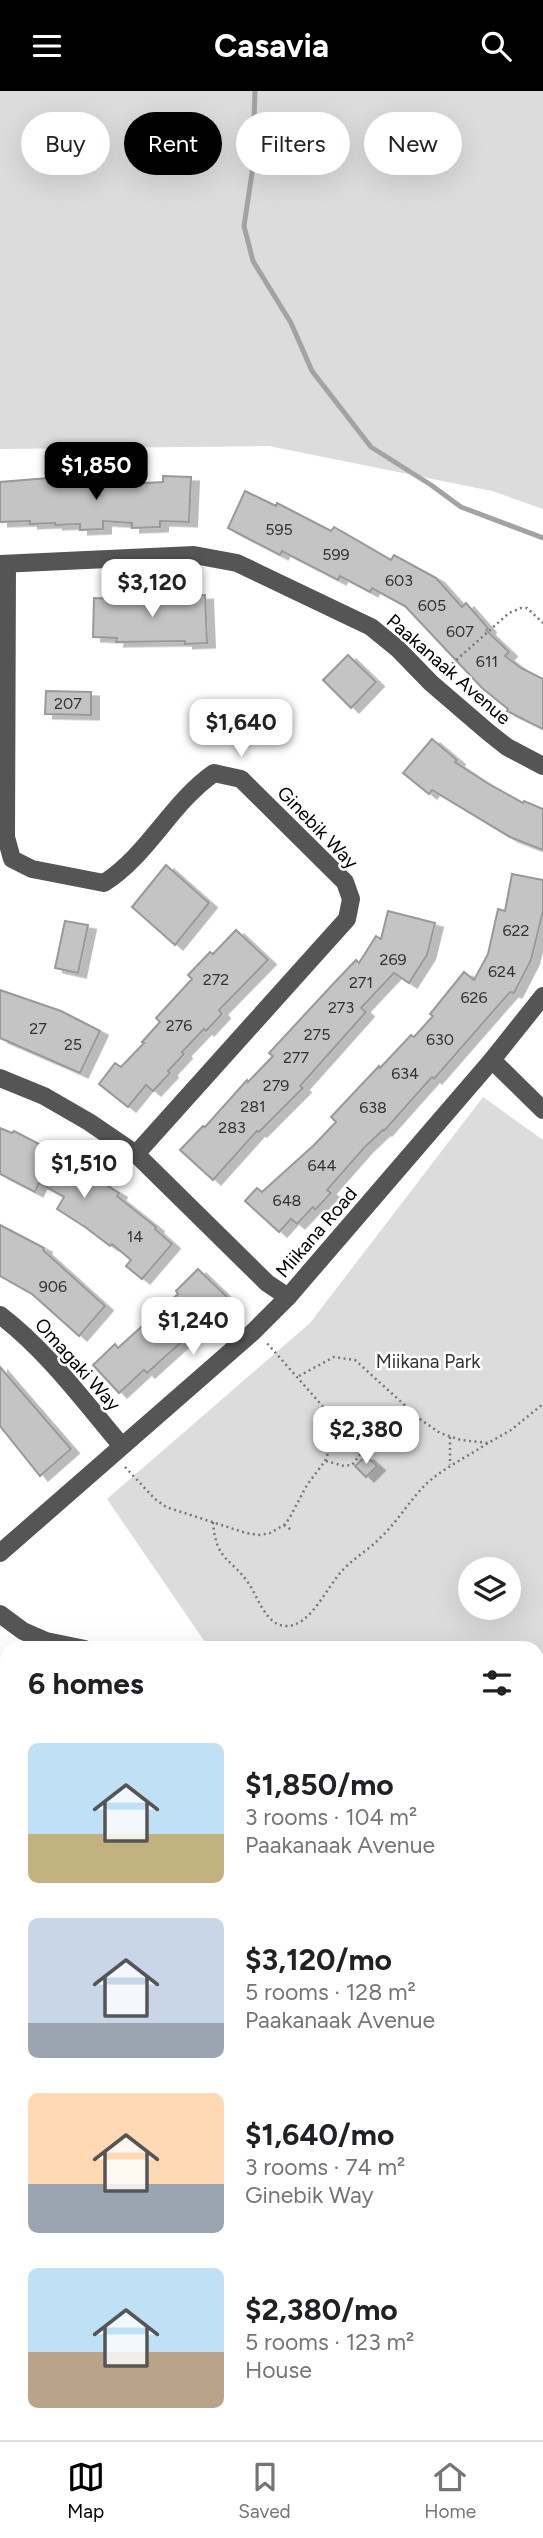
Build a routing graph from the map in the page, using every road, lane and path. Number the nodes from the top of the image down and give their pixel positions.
1 (3, 564) edge
2 (543, 623) edge
3 (431, 683) junction
4 (543, 766) edge
5 (543, 996) edge
6 (492, 1060) junction
7 (0, 1078) edge
8 (543, 1109) edge
9 (136, 1154) junction
10 (288, 1297) junction
11 (0, 1315) edge
12 (253, 1332) junction
13 (298, 1377) junction
14 (543, 1404) edge
15 (420, 1419) junction
16 (337, 1429) junction
17 (450, 1437) junction
18 (372, 1439) junction
19 (488, 1443) junction
20 (116, 1450) junction
21 (325, 1461) junction
22 (450, 1466) junction
23 (213, 1522) junction
24 (284, 1525) junction
25 (293, 1531) dead end
26 (0, 1553) edge
27 (0, 1614) edge
28 (46, 1641) edge

1 - 3 street, Paakanaak Avenue
1 - 9 street, Ginebik Way
2 - 3 path
3 - 4 street, Paakanaak Avenue
5 - 6 street, Miikana Road
6 - 8 street
6 - 10 street, Miikana Road
7 - 9 street
9 - 10 street
10 - 12 street, Miikana Road
11 - 20 street, Omagaki Way
12 - 13 path
12 - 20 street, Miikana Road
13 - 15 path
13 - 16 path
14 - 19 path
15 - 17 path
15 - 18 path
16 - 18 path
16 - 21 path
17 - 19 path
17 - 22 path
18 - 21 path
19 - 22 path
20 - 23 path
20 - 26 street, Miikana Road
21 - 24 path
22 - 23 path
23 - 24 path
24 - 25 path
27 - 28 street

